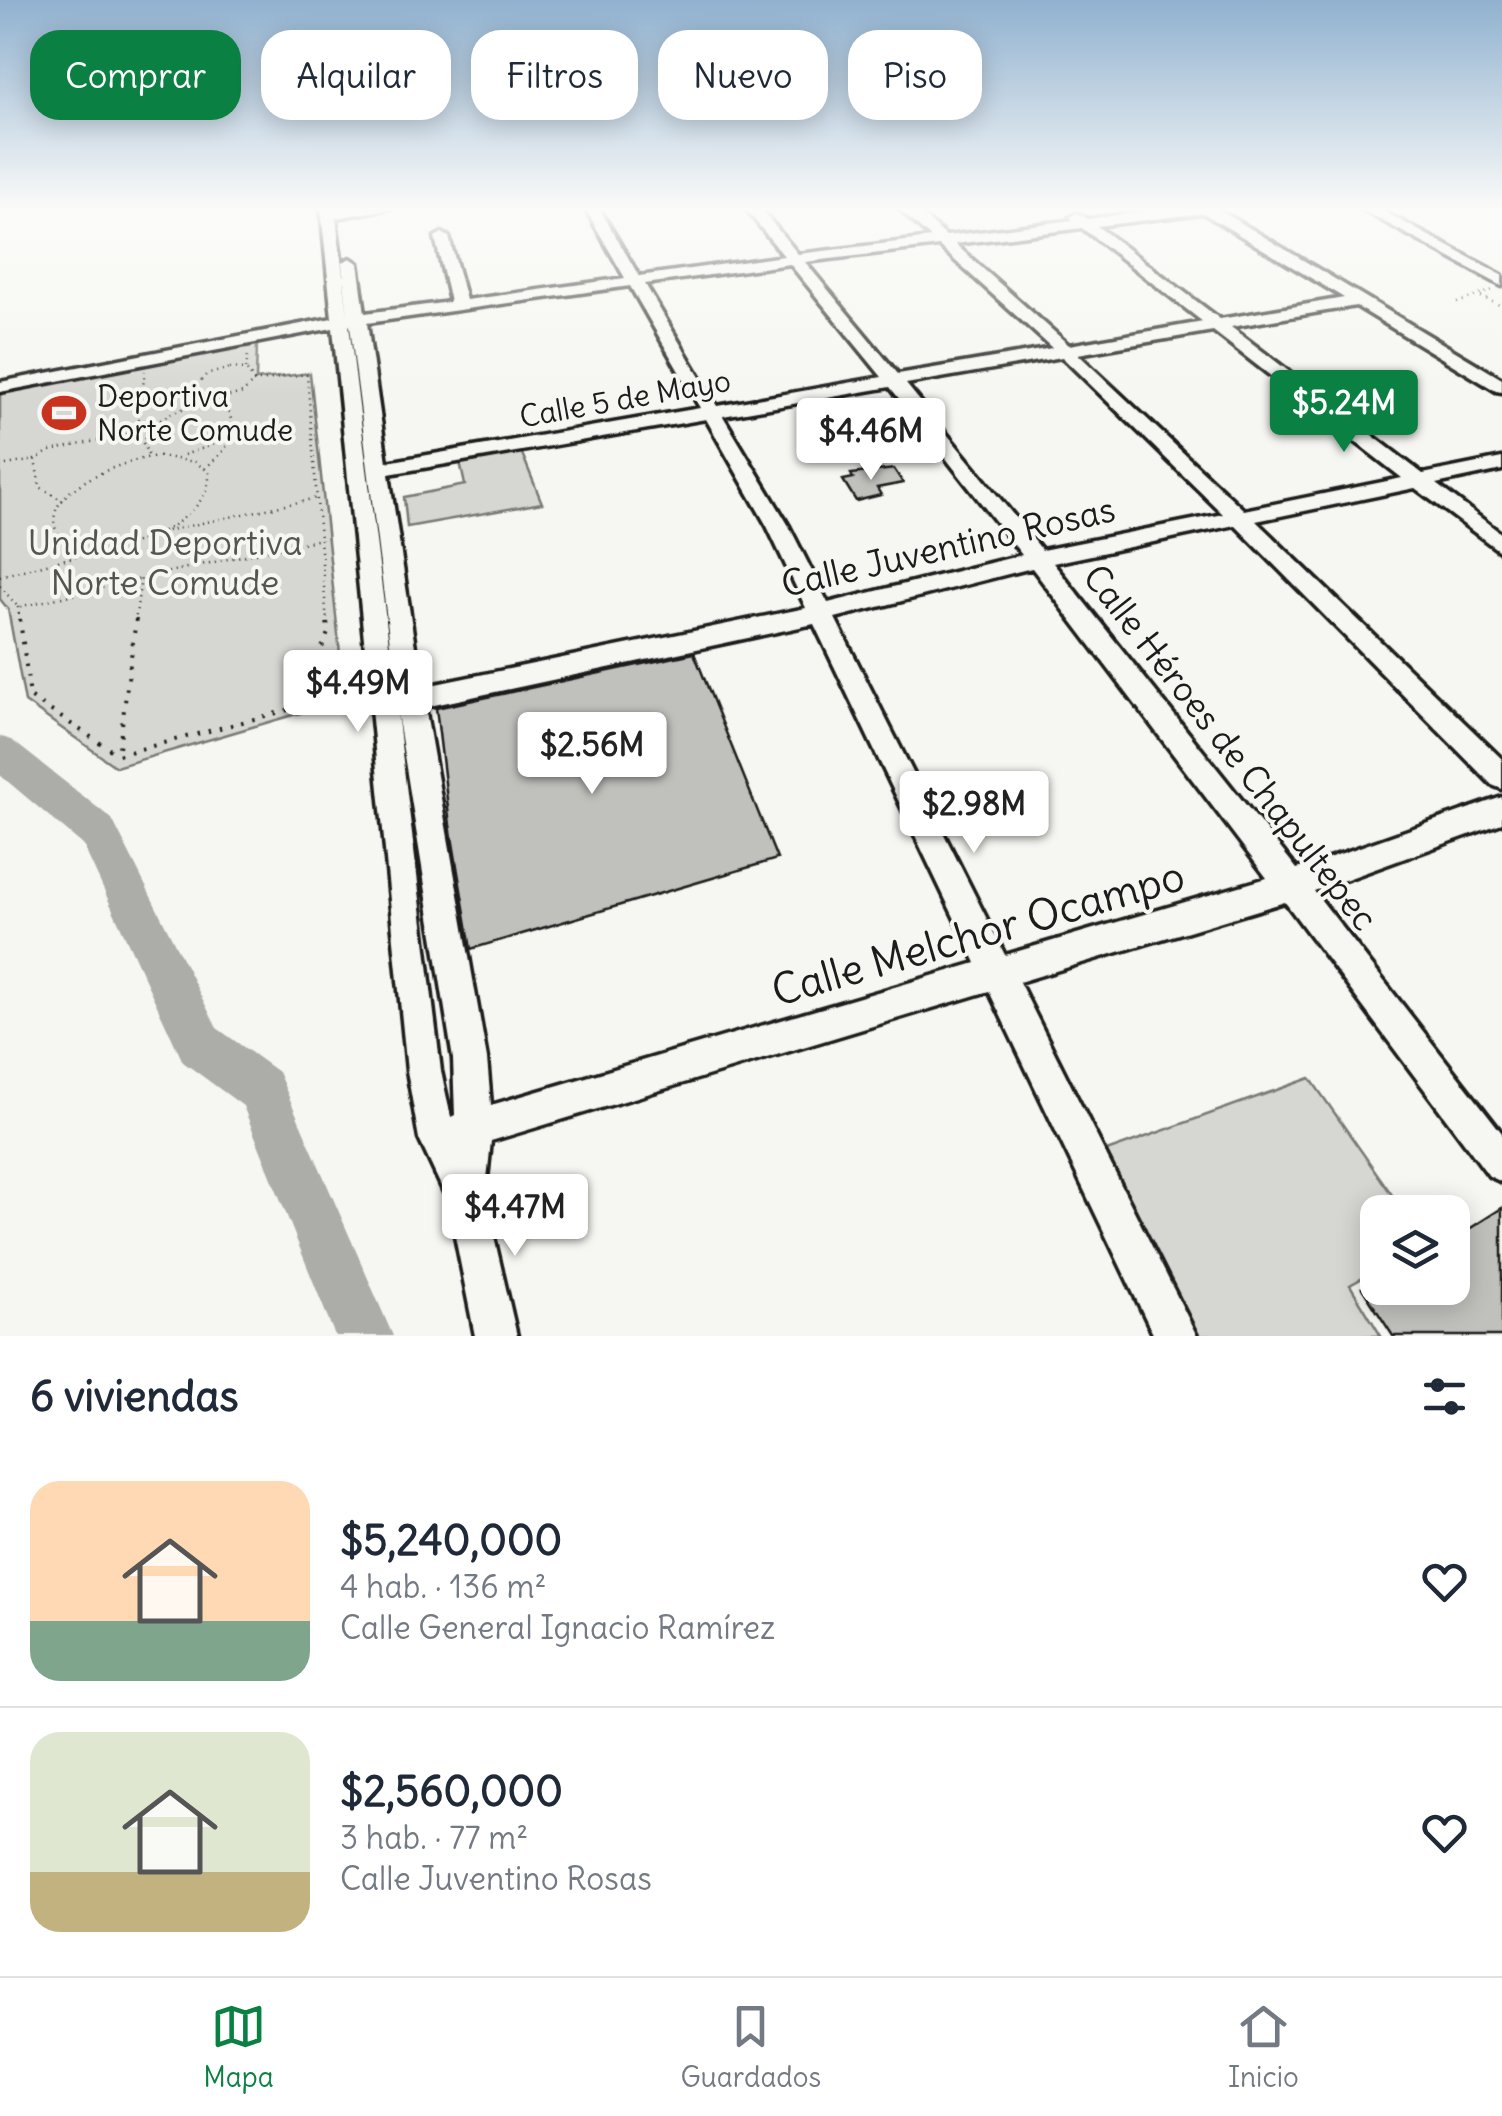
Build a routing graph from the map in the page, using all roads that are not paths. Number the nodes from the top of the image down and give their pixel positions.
1 (342, 270) edge
2 (450, 270) edge
3 (629, 270) edge
4 (717, 270) edge
5 (805, 270) edge
6 (975, 270) edge
7 (1145, 270) edge
8 (1307, 270) edge
9 (1465, 270) edge
10 (636, 282) junction
11 (1494, 289) edge
12 (1356, 301) junction
13 (458, 305) junction
14 (348, 321) junction
15 (1215, 325) junction
16 (1064, 350) junction
17 (897, 380) junction
18 (0, 387) edge
19 (1502, 387) edge
20 (709, 410) junction
21 (1502, 464) edge
22 (378, 470) junction
23 (1419, 481) junction
24 (1240, 517) junction
25 (1502, 546) edge
26 (1036, 558) junction
27 (824, 613) junction
28 (410, 697) junction
29 (383, 705) junction
30 (1502, 777) edge
31 (1502, 810) edge
32 (1292, 885) junction
33 (997, 973) junction
34 (474, 1126) junction
35 (437, 1139) junction
36 (1502, 1163) edge
37 (466, 1198) junction
38 (496, 1336) edge
39 (1176, 1336) edge

1 - 14 street
2 - 13 street
3 - 10 street
4 - 10 street
5 - 17 street, Calle Héroes de Chapultepec
6 - 16 street
7 - 15 street
8 - 12 street
9 - 11 street
10 - 13 street
10 - 20 street
12 - 15 street, Calle 5 de Mayo
12 - 19 street
13 - 14 street
14 - 18 street
14 - 22 street
14 - 29 street
15 - 16 street, Calle 5 de Mayo
15 - 23 street
16 - 17 street, Calle 5 de Mayo
16 - 24 street
17 - 20 street, Calle 5 de Mayo
17 - 26 street, Calle Héroes de Chapultepec
20 - 22 street, Calle 5 de Mayo
20 - 27 street
21 - 23 street, Calle Juventino Rosas
22 - 28 street
23 - 24 street, Calle Juventino Rosas
23 - 25 street
24 - 26 street, Calle Juventino Rosas
24 - 30 street
26 - 27 street, Calle Juventino Rosas
26 - 32 street, Calle Héroes de Chapultepec
27 - 28 street, Calle Juventino Rosas
27 - 33 street
28 - 29 street, Calle Juventino Rosas
28 - 34 street
29 - 35 street
31 - 32 street, Calle Melchor Ocampo
32 - 33 street, Calle Melchor Ocampo
32 - 36 street, Calle Héroes de Chapultepec
33 - 34 street, Calle Melchor Ocampo
33 - 39 street
34 - 35 street, Calle Melchor Ocampo
34 - 37 street
35 - 37 street
37 - 38 street

